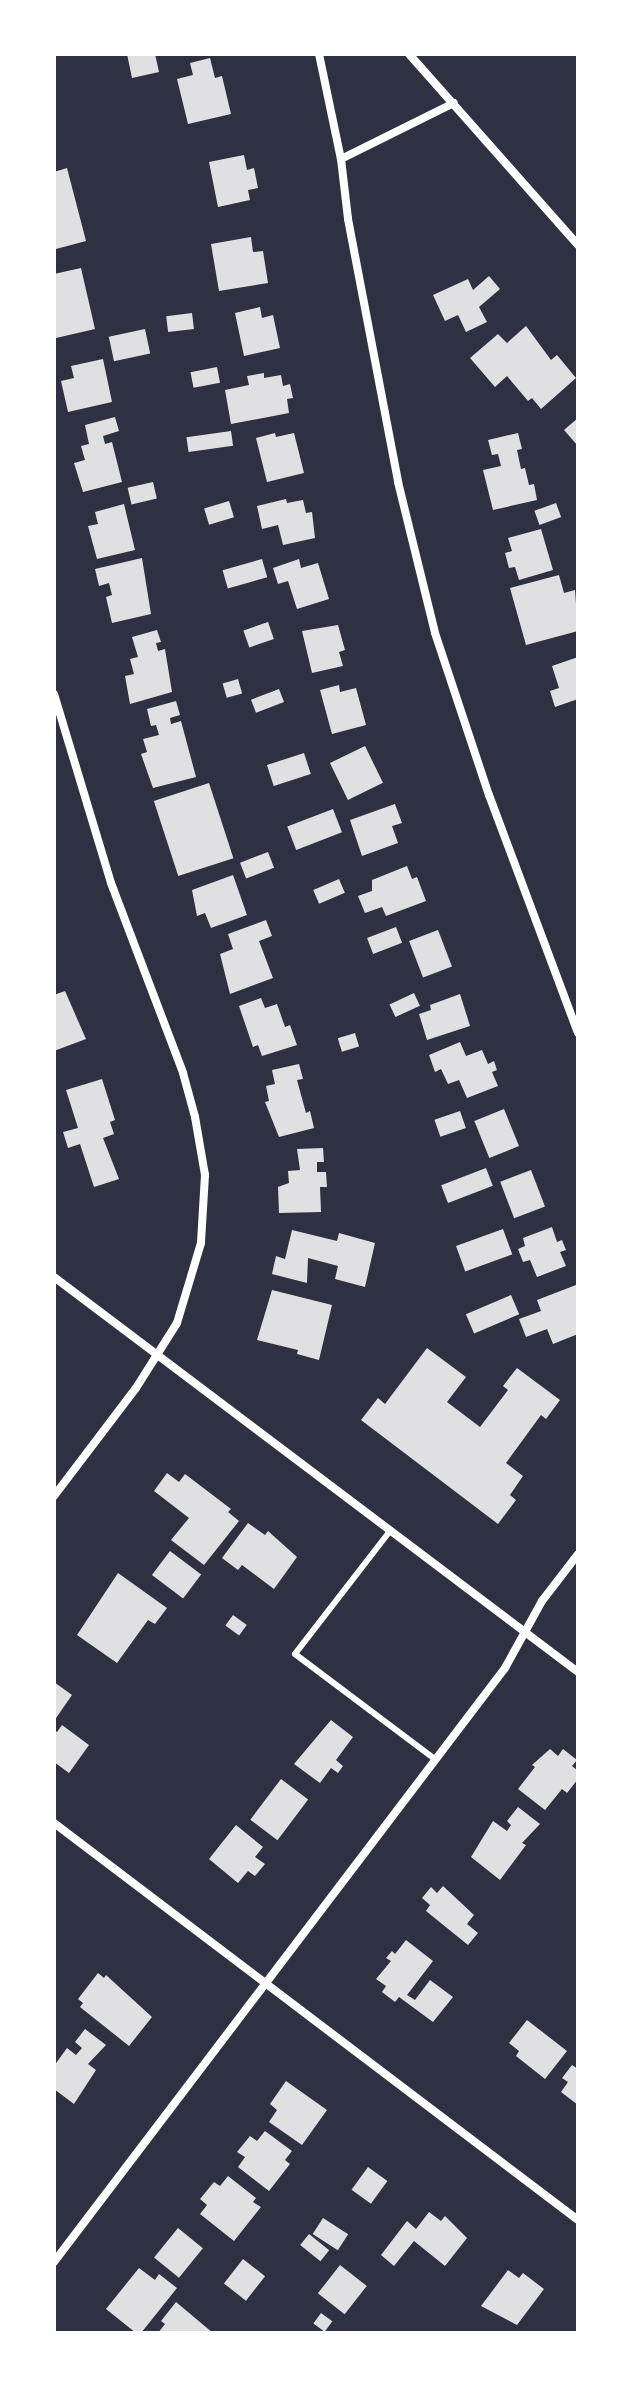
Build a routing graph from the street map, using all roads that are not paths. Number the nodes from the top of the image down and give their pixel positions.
1 (319, 54) edge
2 (409, 54) edge
3 (454, 103) junction
4 (341, 159) junction
5 (578, 245) edge
6 (54, 694) edge
7 (578, 1033) edge
8 (54, 1277) edge
9 (157, 1354) junction
10 (54, 1496) edge
11 (390, 1531) junction
12 (578, 1554) edge
13 (525, 1632) junction
14 (578, 1672) edge
15 (435, 1759) junction
16 (54, 1823) edge
17 (265, 1983) junction
18 (578, 2220) edge
19 (54, 2262) edge

1 - 4 street
2 - 3 street
3 - 4 street
3 - 5 street
4 - 7 street
6 - 9 street
8 - 9 street
9 - 10 street
9 - 11 street
11 - 13 street
11 - 15 lane
12 - 13 street
13 - 14 street
13 - 15 street
15 - 17 street
16 - 17 street
17 - 18 street
17 - 19 street

